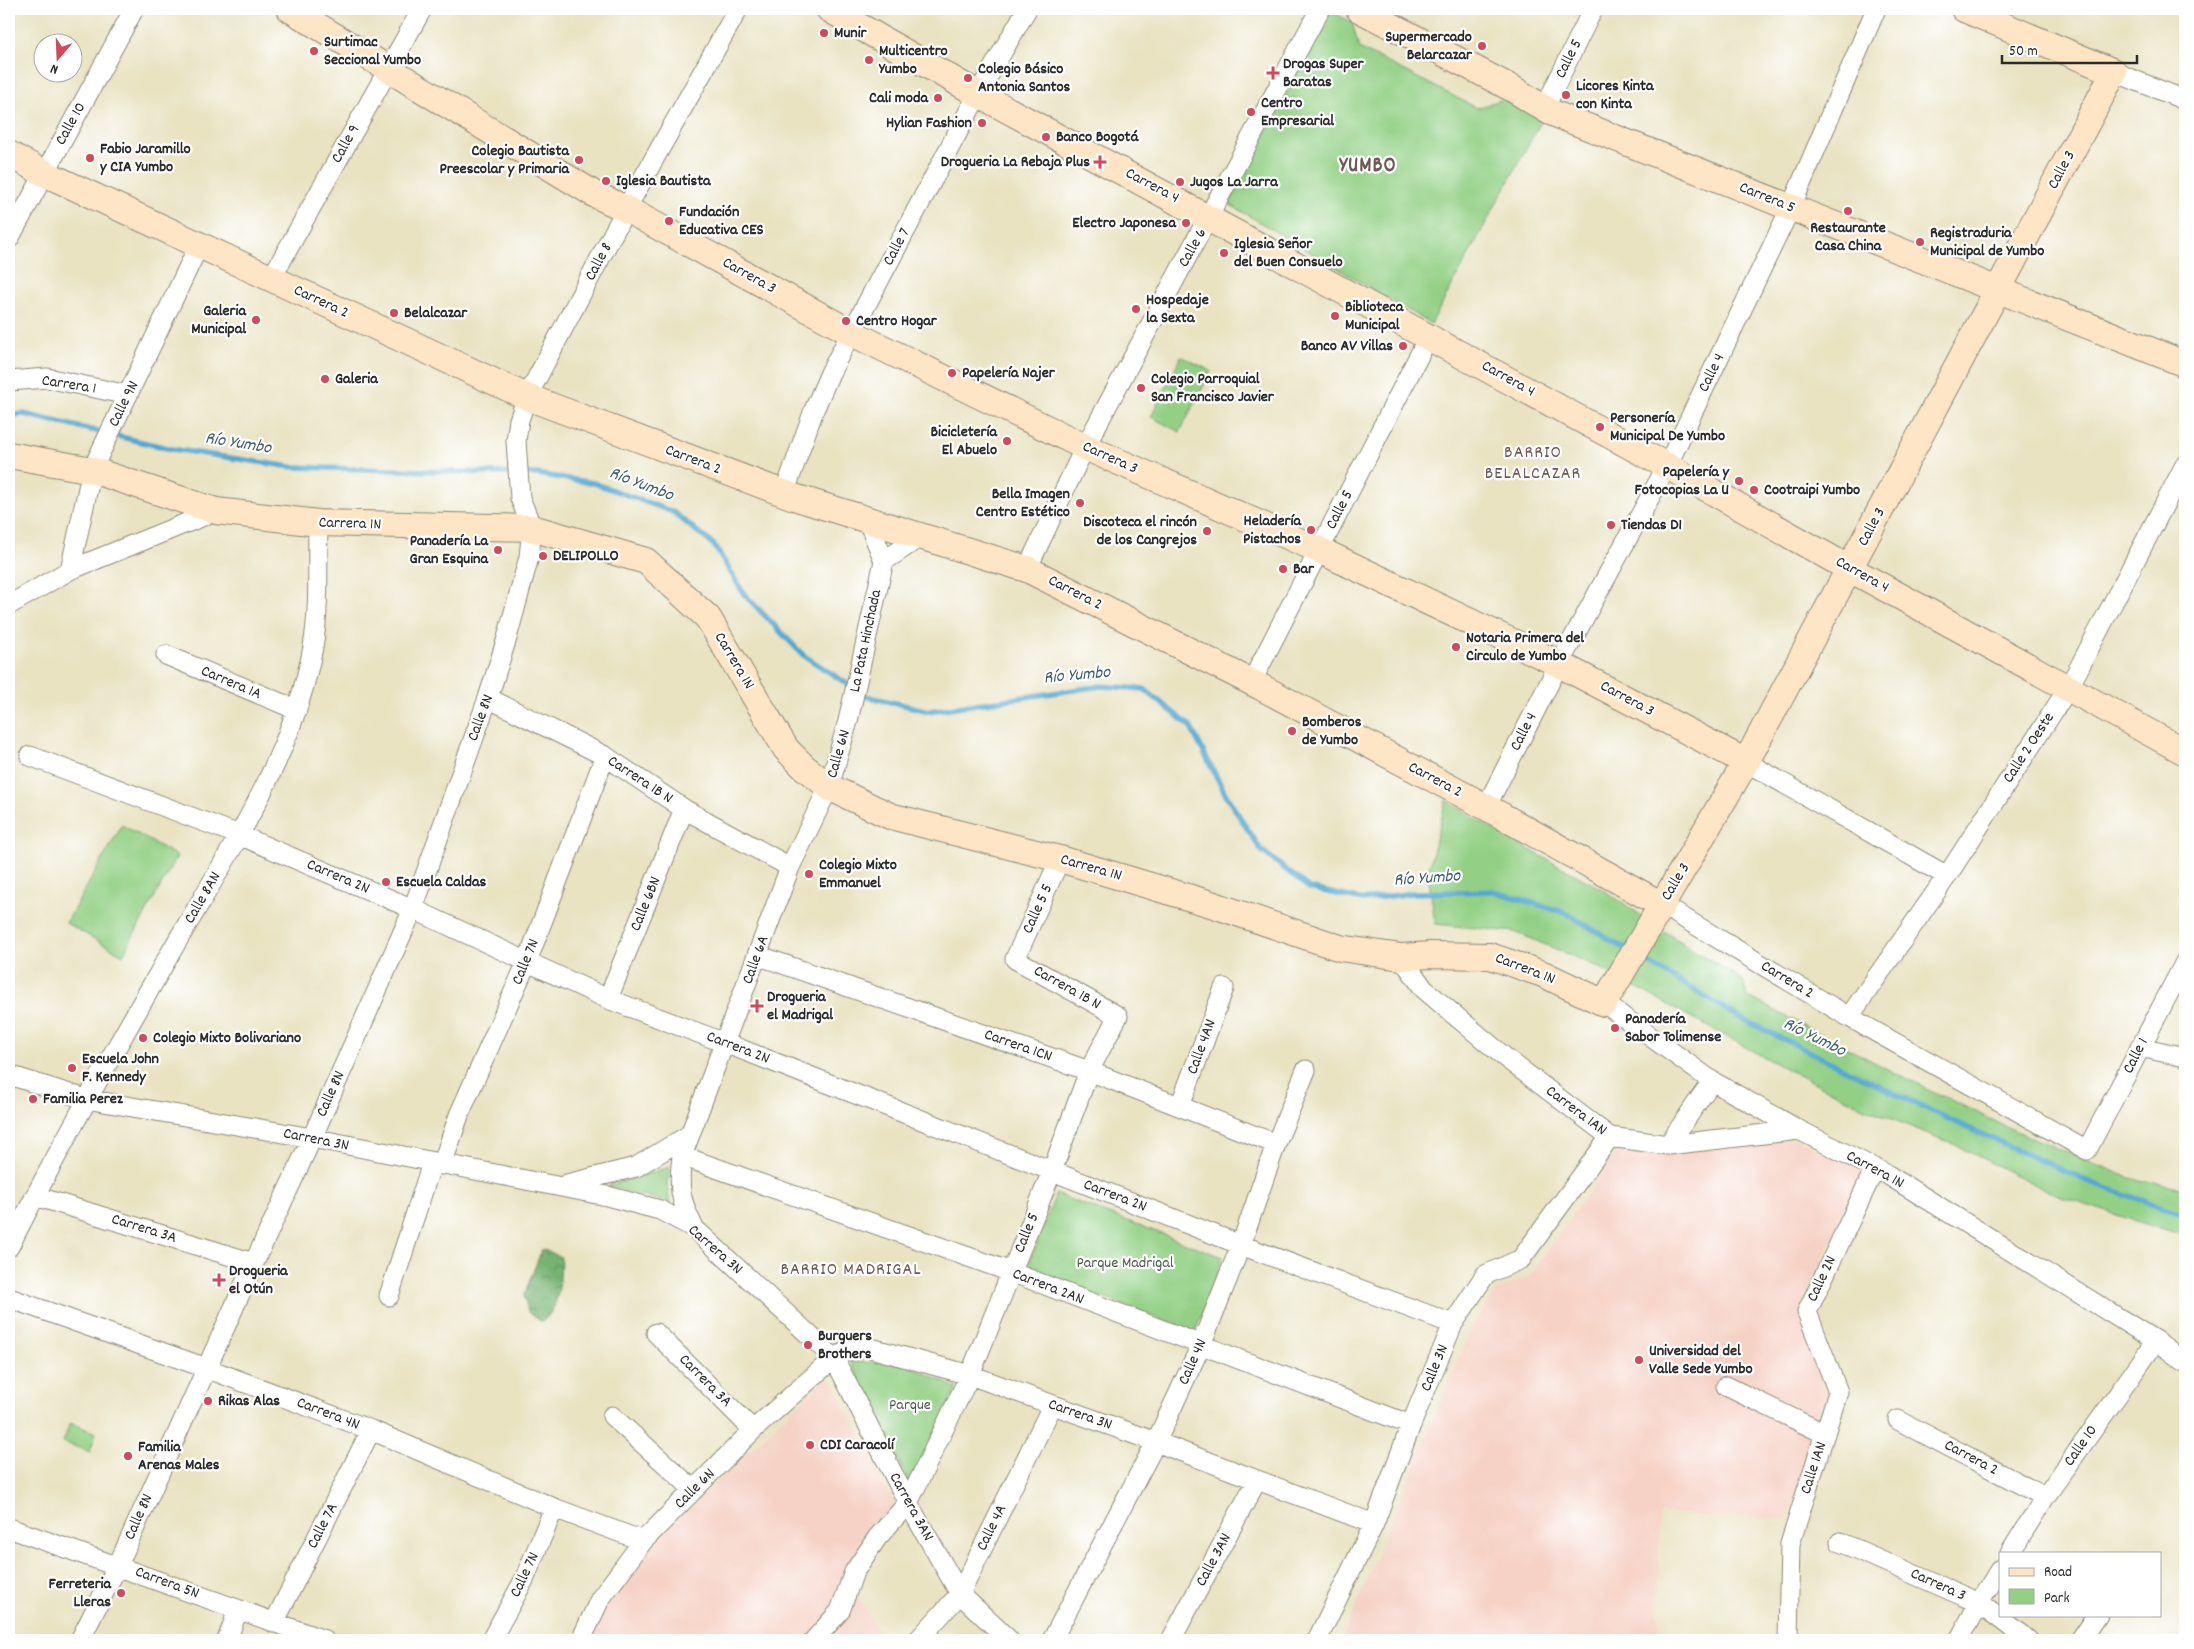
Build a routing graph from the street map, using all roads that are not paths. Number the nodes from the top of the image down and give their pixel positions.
1 (134, 9) edge
2 (290, 9) edge
3 (422, 9) edge
4 (738, 9) edge
5 (829, 9) edge
6 (1027, 9) edge
7 (1320, 9) edge
8 (1359, 9) edge
9 (1593, 9) edge
10 (1876, 9) edge
11 (1964, 9) edge
12 (388, 68) junction
13 (2114, 72) junction
14 (978, 94) junction
15 (2185, 100) edge
16 (1544, 109) junction
17 (9, 154) edge
18 (44, 173) junction
19 (1791, 207) junction
20 (626, 209) junction
21 (1210, 217) junction
22 (9, 239) edge
23 (199, 245) junction
24 (271, 279) junction
25 (1998, 290) junction
26 (852, 333) junction
27 (1429, 336) junction
28 (2185, 364) edge
29 (9, 382) edge
30 (527, 397) junction
31 (124, 402) junction
32 (1085, 447) junction
33 (9, 455) edge
34 (95, 463) junction
35 (2185, 465) edge
36 (1667, 466) junction
37 (784, 494) junction
38 (216, 511) junction
39 (868, 521) junction
40 (318, 523) junction
41 (532, 528) junction
42 (920, 538) junction
43 (1319, 550) junction
44 (884, 561) junction
45 (1027, 568) junction
46 (1850, 569) junction
47 (70, 570) junction
48 (9, 605) edge
49 (166, 656) dead end
50 (1559, 664) junction
51 (1251, 683) junction
52 (2069, 687) junction
53 (488, 698) junction
54 (297, 710) junction
55 (848, 721) joint
56 (2185, 752) edge
57 (30, 756) dead end
58 (605, 756) junction
59 (1746, 762) junction
60 (829, 787) junction
61 (1486, 807) junction
62 (684, 809) junction
63 (239, 835) junction
64 (1060, 859) junction
65 (790, 867) junction
66 (1947, 876) junction
67 (1662, 905) junction
68 (413, 909) junction
69 (757, 955) junction
70 (1401, 957) junction
71 (1016, 959) joint
72 (527, 962) junction
73 (2185, 962) edge
74 (1224, 988) dead end
75 (608, 999) junction
76 (1607, 999) junction
77 (1118, 1016) joint
78 (1849, 1017) junction
79 (725, 1042) junction
80 (2140, 1047) junction
81 (2185, 1057) edge
82 (1089, 1070) junction
83 (1306, 1070) dead end
84 (9, 1075) edge
85 (1712, 1081) junction
86 (86, 1099) junction
87 (1180, 1106) junction
88 (1799, 1130) junction
89 (689, 1135) junction
90 (1610, 1137) junction
91 (312, 1138) junction
92 (1276, 1144) junction
93 (1668, 1144) junction
94 (2087, 1150) joint
95 (682, 1156) junction
96 (437, 1164) junction
97 (1875, 1168) junction
98 (1052, 1171) junction
99 (556, 1187) junction
100 (35, 1196) junction
101 (694, 1228) junction
102 (1241, 1245) junction
103 (9, 1247) edge
104 (254, 1262) junction
105 (1011, 1272) junction
106 (389, 1296) dead end
107 (9, 1298) edge
108 (1453, 1324) junction
109 (656, 1333) dead end
110 (2156, 1341) junction
111 (1201, 1346) junction
112 (834, 1358) junction
113 (2185, 1362) edge
114 (206, 1368) junction
115 (970, 1375) junction
116 (1726, 1386) dead end
117 (1838, 1392) joint
118 (1052, 1406) junction
119 (612, 1416) dead end
120 (1898, 1420) dead end
121 (1411, 1425) junction
122 (371, 1430) junction
123 (753, 1430) junction
124 (1825, 1434) junction
125 (1156, 1442) junction
126 (1257, 1480) junction
127 (694, 1490) junction
128 (2045, 1497) junction
129 (908, 1503) junction
130 (554, 1508) junction
131 (1374, 1524) junction
132 (9, 1528) edge
133 (643, 1541) junction
134 (1840, 1542) dead end
135 (2011, 1552) edge
136 (118, 1565) junction
137 (1999, 1571) edge
138 (960, 1594) junction
139 (1979, 1603) junction
140 (238, 1610) junction
141 (2095, 1616) edge
142 (274, 1622) junction
143 (80, 1640) edge
144 (227, 1640) edge
145 (324, 1640) edge
146 (491, 1640) edge
147 (581, 1640) edge
148 (814, 1640) edge
149 (918, 1640) edge
150 (1009, 1640) edge
151 (1052, 1640) edge
152 (1171, 1640) edge
153 (1317, 1640) edge
154 (1788, 1640) edge
155 (1959, 1640) edge
156 (2028, 1640) edge
157 (2080, 1640) edge

1 - 18 street, Calle 10
2 - 12 street, Carrera 3
3 - 12 street, Calle 9
4 - 20 street, Calle 8
5 - 14 street, Carrera 4
6 - 14 street, Calle 7
7 - 21 street, Calle 6
8 - 16 street, Carrera 5
9 - 16 street, Calle 5
10 - 19 street, Calle 4
11 - 13 street
12 - 20 street, Carrera 3
12 - 24 street, Calle 9
13 - 15 street
13 - 25 street, Calle 3
14 - 21 street, Carrera 4
14 - 26 street, Calle 7
16 - 19 street, Carrera 5
17 - 18 street, Carrera 2
18 - 22 street, Calle 10
18 - 23 street, Carrera 2
19 - 25 street, Carrera 5
19 - 36 street, Calle 4
20 - 26 street, Carrera 3
20 - 30 street, Calle 8
21 - 27 street, Carrera 4
21 - 32 street, Calle 6
23 - 24 street, Carrera 2
23 - 31 street, Calle 9N
24 - 30 street, Carrera 2
25 - 28 street, Carrera 5
25 - 46 street, Calle 3
26 - 32 street, Carrera 3
26 - 37 street, Calle 7
27 - 36 street, Carrera 4
27 - 43 street, Calle 5
29 - 31 street, Carrera 1
30 - 37 street, Carrera 2
30 - 41 street, Calle 8
31 - 34 street, Calle 9N
32 - 43 street, Carrera 3
32 - 45 street, Calle 6
33 - 34 street, Carrera 1N
34 - 38 street, Carrera 1N
34 - 47 street, Calle 9N
35 - 52 street, Calle 2 Oeste
36 - 46 street, Carrera 4
36 - 50 street, Calle 4
37 - 39 street, Carrera 2
38 - 40 street, Carrera 1N
38 - 47 street
39 - 42 street, Carrera 2
39 - 44 street
40 - 41 street, Carrera 1N
40 - 54 street, Calle 8AN
41 - 53 street, Calle 8N
41 - 60 street, Carrera 1N
42 - 44 street
42 - 45 street, Carrera 2
43 - 50 street, Carrera 3
43 - 51 street, Calle 5
44 - 55 street, La Pata Hinchada
45 - 51 street, Carrera 2
46 - 52 street, Carrera 4
46 - 59 street, Calle 3
47 - 48 street
49 - 54 street, Carrera 1A
50 - 59 street, Carrera 3
50 - 61 street, Calle 4
51 - 61 street, Carrera 2
52 - 56 street, Carrera 4
52 - 66 street, Calle 2 Oeste
53 - 58 street, Carrera 1B N
53 - 68 street, Calle 8N
54 - 63 street, Calle 8AN
55 - 60 street, Calle 6N
57 - 63 street, Carrera 2N
58 - 62 street, Carrera 1B N
58 - 72 street, Calle 7N
59 - 66 street, Carrera 3
59 - 67 street, Calle 3
60 - 64 street, Carrera 1N
60 - 65 street, Calle 6A
61 - 67 street, Carrera 2
62 - 65 street, Carrera 1B N
62 - 75 street, Calle 6BN
63 - 68 street, Carrera 2N
63 - 86 street, Calle 8AN
64 - 70 street, Carrera 1N
64 - 71 street, Calle 5 5
65 - 69 street, Calle 6A
66 - 78 street, Calle 2 Oeste
67 - 76 street, Calle 3
67 - 78 street, Carrera 2
68 - 72 street, Carrera 2N
68 - 91 street, Calle 8N
69 - 79 street, Calle 6A
69 - 82 street, Carrera 1CN
70 - 76 street, Carrera 1N
70 - 90 street, Carrera 1AN
71 - 77 street, Carrera 1B N
72 - 75 street, Carrera 2N
72 - 96 street, Calle 7N
73 - 80 street, Calle 1
74 - 87 street, Calle 4AN
75 - 79 street, Carrera 2N
76 - 85 street, Carrera 1N
77 - 82 street, Calle 5
78 - 94 street, Carrera 2
79 - 89 street, Calle 6A
79 - 98 street, Carrera 2N
80 - 81 street
80 - 94 street, Calle 1
82 - 87 street, Carrera 1CN
82 - 98 street, Calle 5
83 - 92 street, Calle 4N
84 - 86 street, Carrera 3N
85 - 88 street, Carrera 1N
85 - 93 street
86 - 91 street, Carrera 3N
86 - 100 street, Calle 8AN
87 - 92 street, Carrera 1CN
88 - 93 street, Carrera 1AN
88 - 97 street, Carrera 1N
89 - 95 street, Calle 6A
89 - 99 street
90 - 93 street, Carrera 1AN
90 - 108 street, Calle 3N
91 - 96 street, Carrera 3N
91 - 104 street, Calle 8N
92 - 102 street, Calle 4N
95 - 101 street, Calle 6A
95 - 105 street, Carrera 2AN
96 - 99 street, Carrera 3N
96 - 106 street, Calle 7N
97 - 110 street, Carrera 1N
97 - 117 street, Calle 2N
98 - 102 street, Carrera 2N
98 - 105 street, Calle 5
99 - 101 street, Carrera 3N
100 - 103 street, Calle 8AN
100 - 104 street, Carrera 3A
101 - 112 street, Carrera 3N
102 - 108 street, Carrera 2N
102 - 111 street, Calle 4N
104 - 114 street, Calle 8N
105 - 111 street, Carrera 2AN
105 - 115 street, Calle 5
107 - 114 street, Carrera 4N
108 - 121 street, Calle 3N
109 - 123 street, Carrera 3A
110 - 113 street, Carrera 1N
110 - 128 street, Calle 10
111 - 121 street, Carrera 2AN
111 - 125 street, Calle 4N
112 - 115 street, Carrera 3N
112 - 123 street, Calle 6N
112 - 129 street, Carrera 3AN
114 - 122 street, Carrera 4N
114 - 136 street, Calle 8N
115 - 118 street, Carrera 3N
115 - 129 street, Calle 5
116 - 124 street
117 - 124 street, Calle 1AN
118 - 125 street, Carrera 3N
118 - 138 street, Calle 4A
119 - 127 street
120 - 128 street, Carrera 2
121 - 131 street, Calle 3N
122 - 130 street, Carrera 4N
122 - 142 street, Calle 7A
123 - 127 street, Calle 6N
124 - 154 street, Calle 1AN
125 - 126 street, Carrera 3N
125 - 151 street, Calle 4N
126 - 131 street, Carrera 3N
126 - 152 street, Calle 3AN
127 - 133 street, Calle 6N
128 - 135 street, Calle 10
129 - 138 street, Carrera 3AN
129 - 148 street, Calle 5
130 - 133 street, Carrera 4N
130 - 146 street, Calle 7N
131 - 153 street, Calle 3N
132 - 136 street, Carrera 5N
133 - 147 street, Calle 6N
134 - 139 street, Carrera 3
136 - 140 street, Carrera 5N
136 - 143 street, Calle 8N
137 - 139 street
138 - 149 street, Calle 4A
138 - 150 street, Carrera 3AN
139 - 155 street
139 - 156 street, Carrera 3
140 - 142 street, Carrera 5N
140 - 144 street
141 - 157 street
142 - 145 street, Carrera 5N

